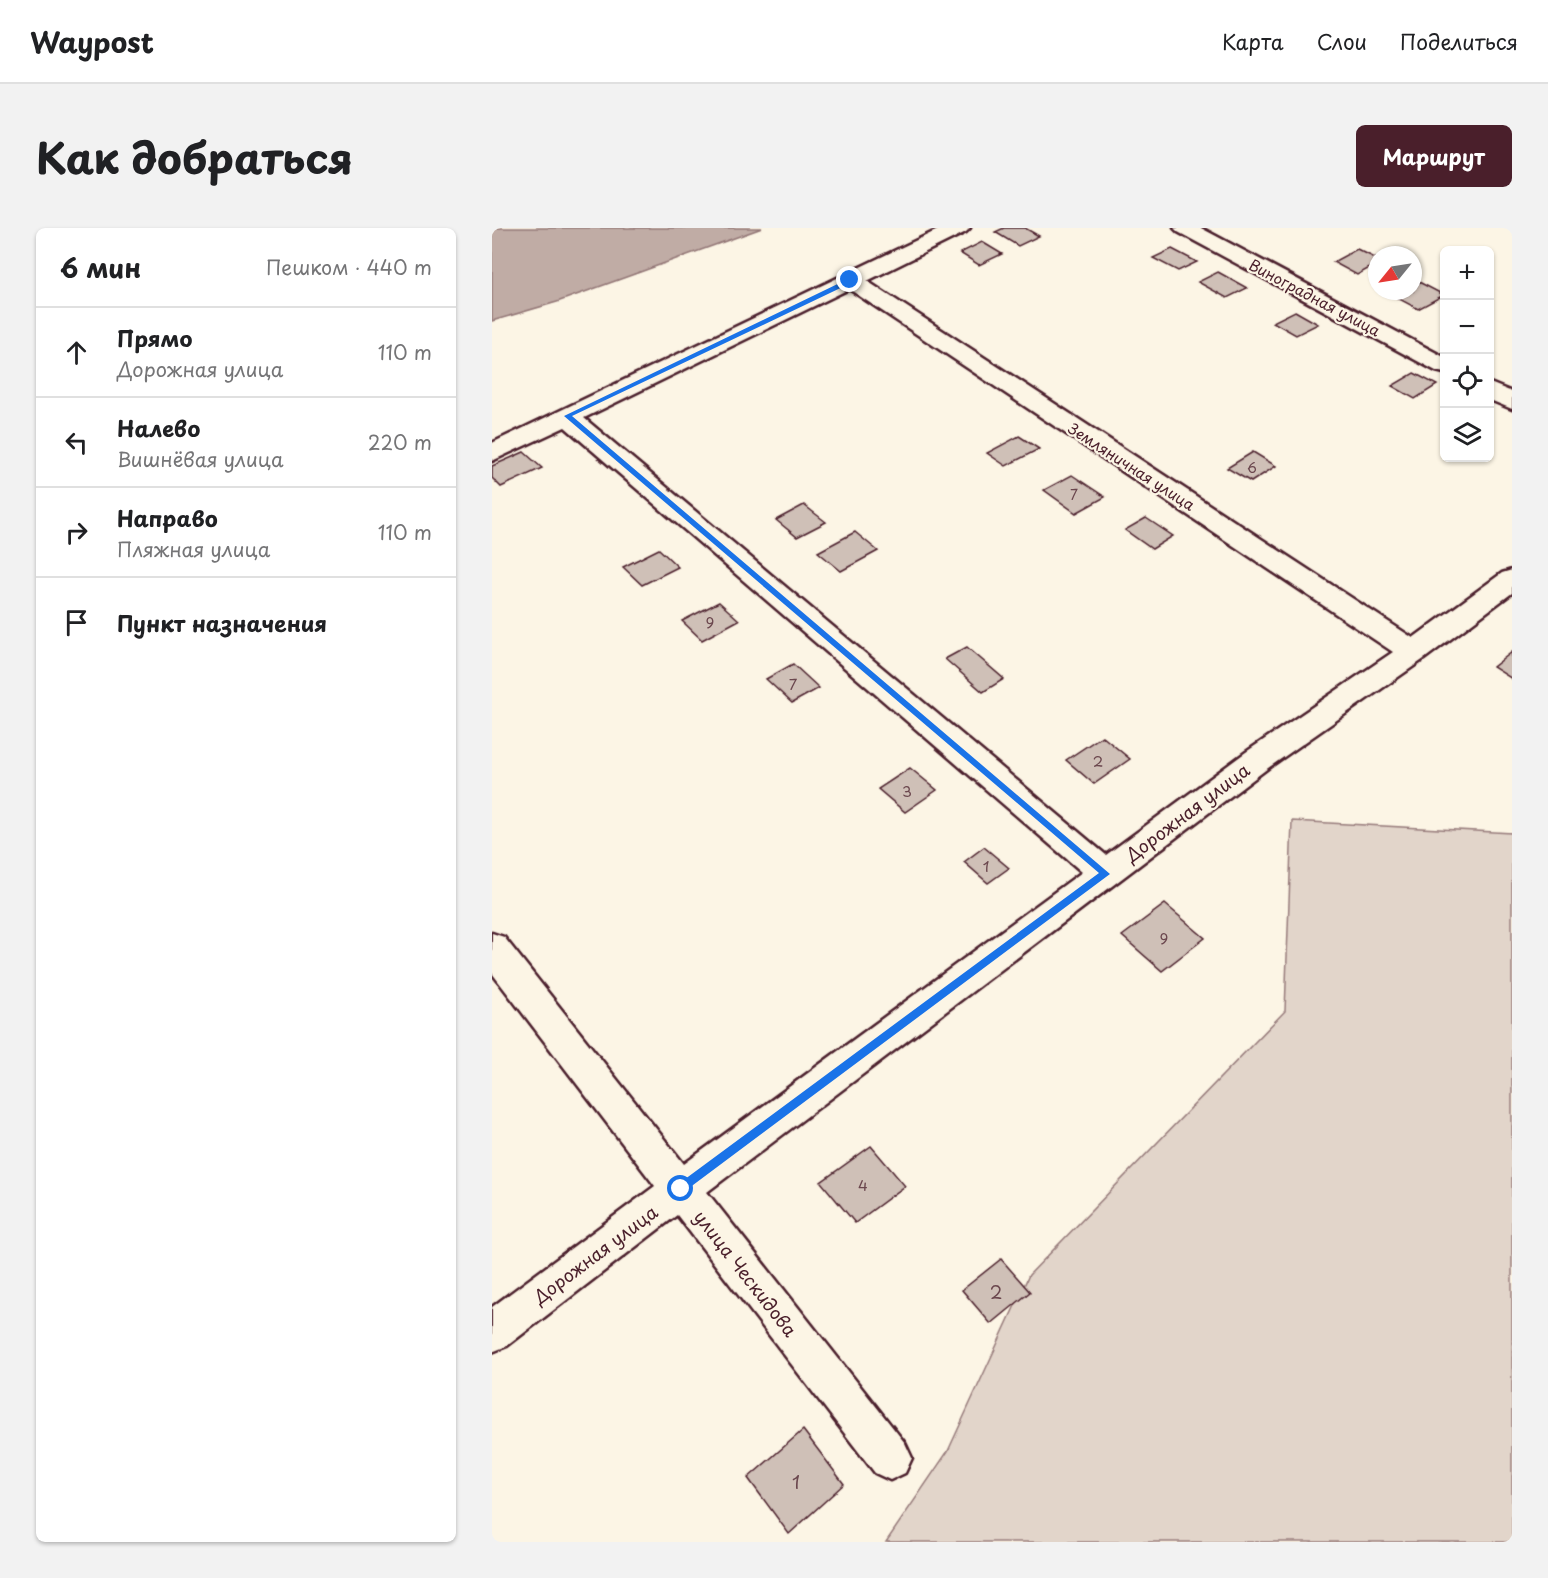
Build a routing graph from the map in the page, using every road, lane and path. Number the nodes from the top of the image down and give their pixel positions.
1 (959, 228) edge
2 (1185, 228) edge
3 (850, 280) junction
4 (1440, 364) edge
5 (1494, 392) edge
6 (1512, 402) edge
7 (567, 416) junction
8 (492, 453) edge
9 (1512, 579) edge
10 (1414, 652) junction
11 (1106, 874) junction
12 (492, 947) edge
13 (681, 1189) junction
14 (492, 1332) edge
15 (890, 1458) dead end

1 - 3 street
2 - 4 street, Виноградная улица
3 - 7 street
3 - 10 street, Земляничная улица
5 - 6 street
7 - 8 street
7 - 11 street
9 - 10 street, Дорожная улица
10 - 11 street, Дорожная улица
11 - 13 street, Дорожная улица
12 - 13 street, улица Ческидова
13 - 14 street, Дорожная улица
13 - 15 street, улица Ческидова

